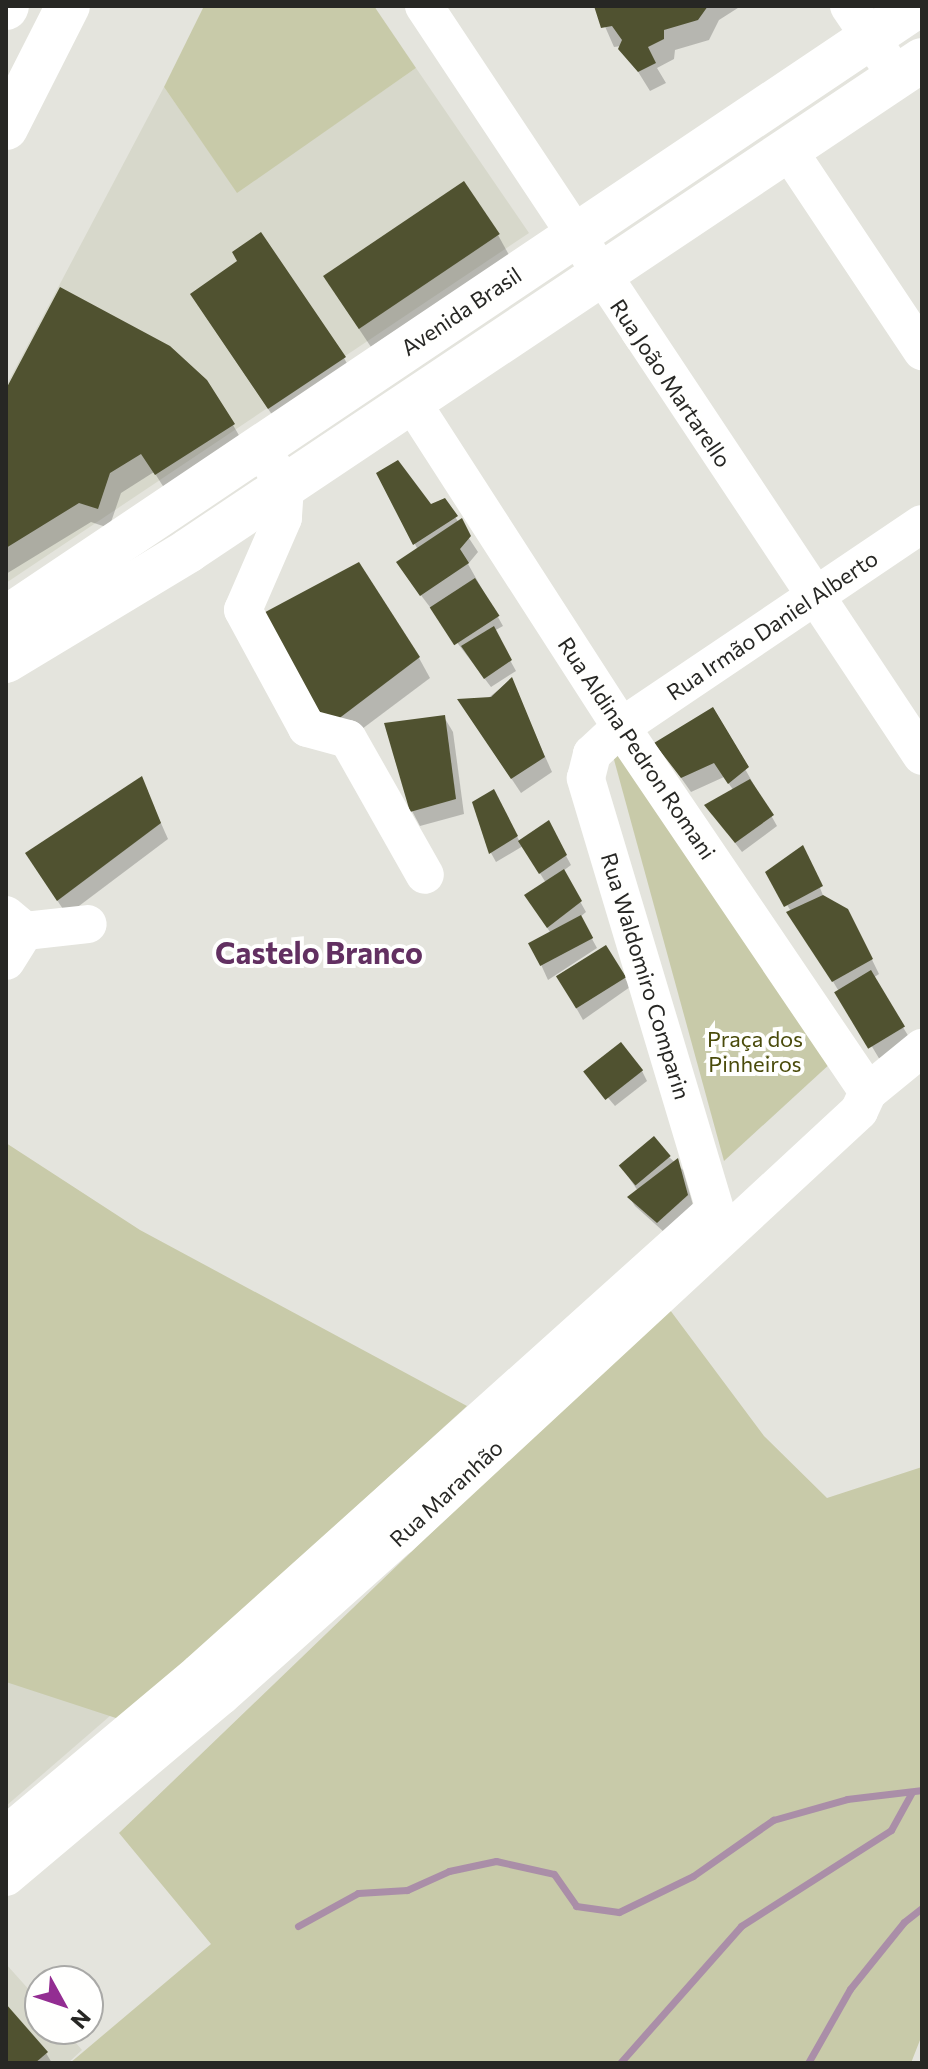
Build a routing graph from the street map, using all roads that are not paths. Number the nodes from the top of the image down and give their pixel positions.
1 (68, 6) edge
2 (424, 6) edge
3 (917, 6) edge
4 (859, 21) edge
5 (909, 69) edge
6 (6, 128) edge
7 (788, 150) junction
8 (573, 235) junction
9 (600, 277) junction
10 (922, 351) edge
11 (411, 401) junction
12 (261, 447) junction
13 (285, 487) junction
14 (922, 524) edge
15 (814, 597) junction
16 (6, 618) edge
17 (6, 661) edge
18 (621, 727) junction
19 (922, 756) edge
20 (425, 875) dead end
21 (88, 924) dead end
22 (12, 936) edge
23 (922, 1048) edge
24 (868, 1092) junction
25 (720, 1222) junction
26 (25, 1833) edge
27 (6, 1877) edge

1 - 6 main road
2 - 8 street, Rua João Martarello
3 - 4 main road, Avenida Brasil
4 - 5 street
4 - 8 main road, Avenida Brasil
5 - 7 main road
7 - 9 main road
7 - 10 street
8 - 9 street, Rua João Martarello
8 - 12 main road, Avenida Brasil
9 - 11 main road
9 - 15 street, Rua João Martarello
11 - 13 main road
11 - 18 street, Rua Aldina Pedron Romani
12 - 13 street
12 - 16 main road, Avenida Brasil
13 - 17 main road
13 - 20 street
14 - 15 street, Rua Irmão Daniel Alberto
15 - 18 street, Rua Irmão Daniel Alberto
15 - 19 street, Rua João Martarello
18 - 24 street, Rua Aldina Pedron Romani
18 - 25 street, Rua Waldomiro Comparin
21 - 22 street
23 - 24 street, Rua Maranhão
24 - 25 street, Rua Maranhão
25 - 26 street, Rua Maranhão
26 - 27 street, Rua Maranhão

